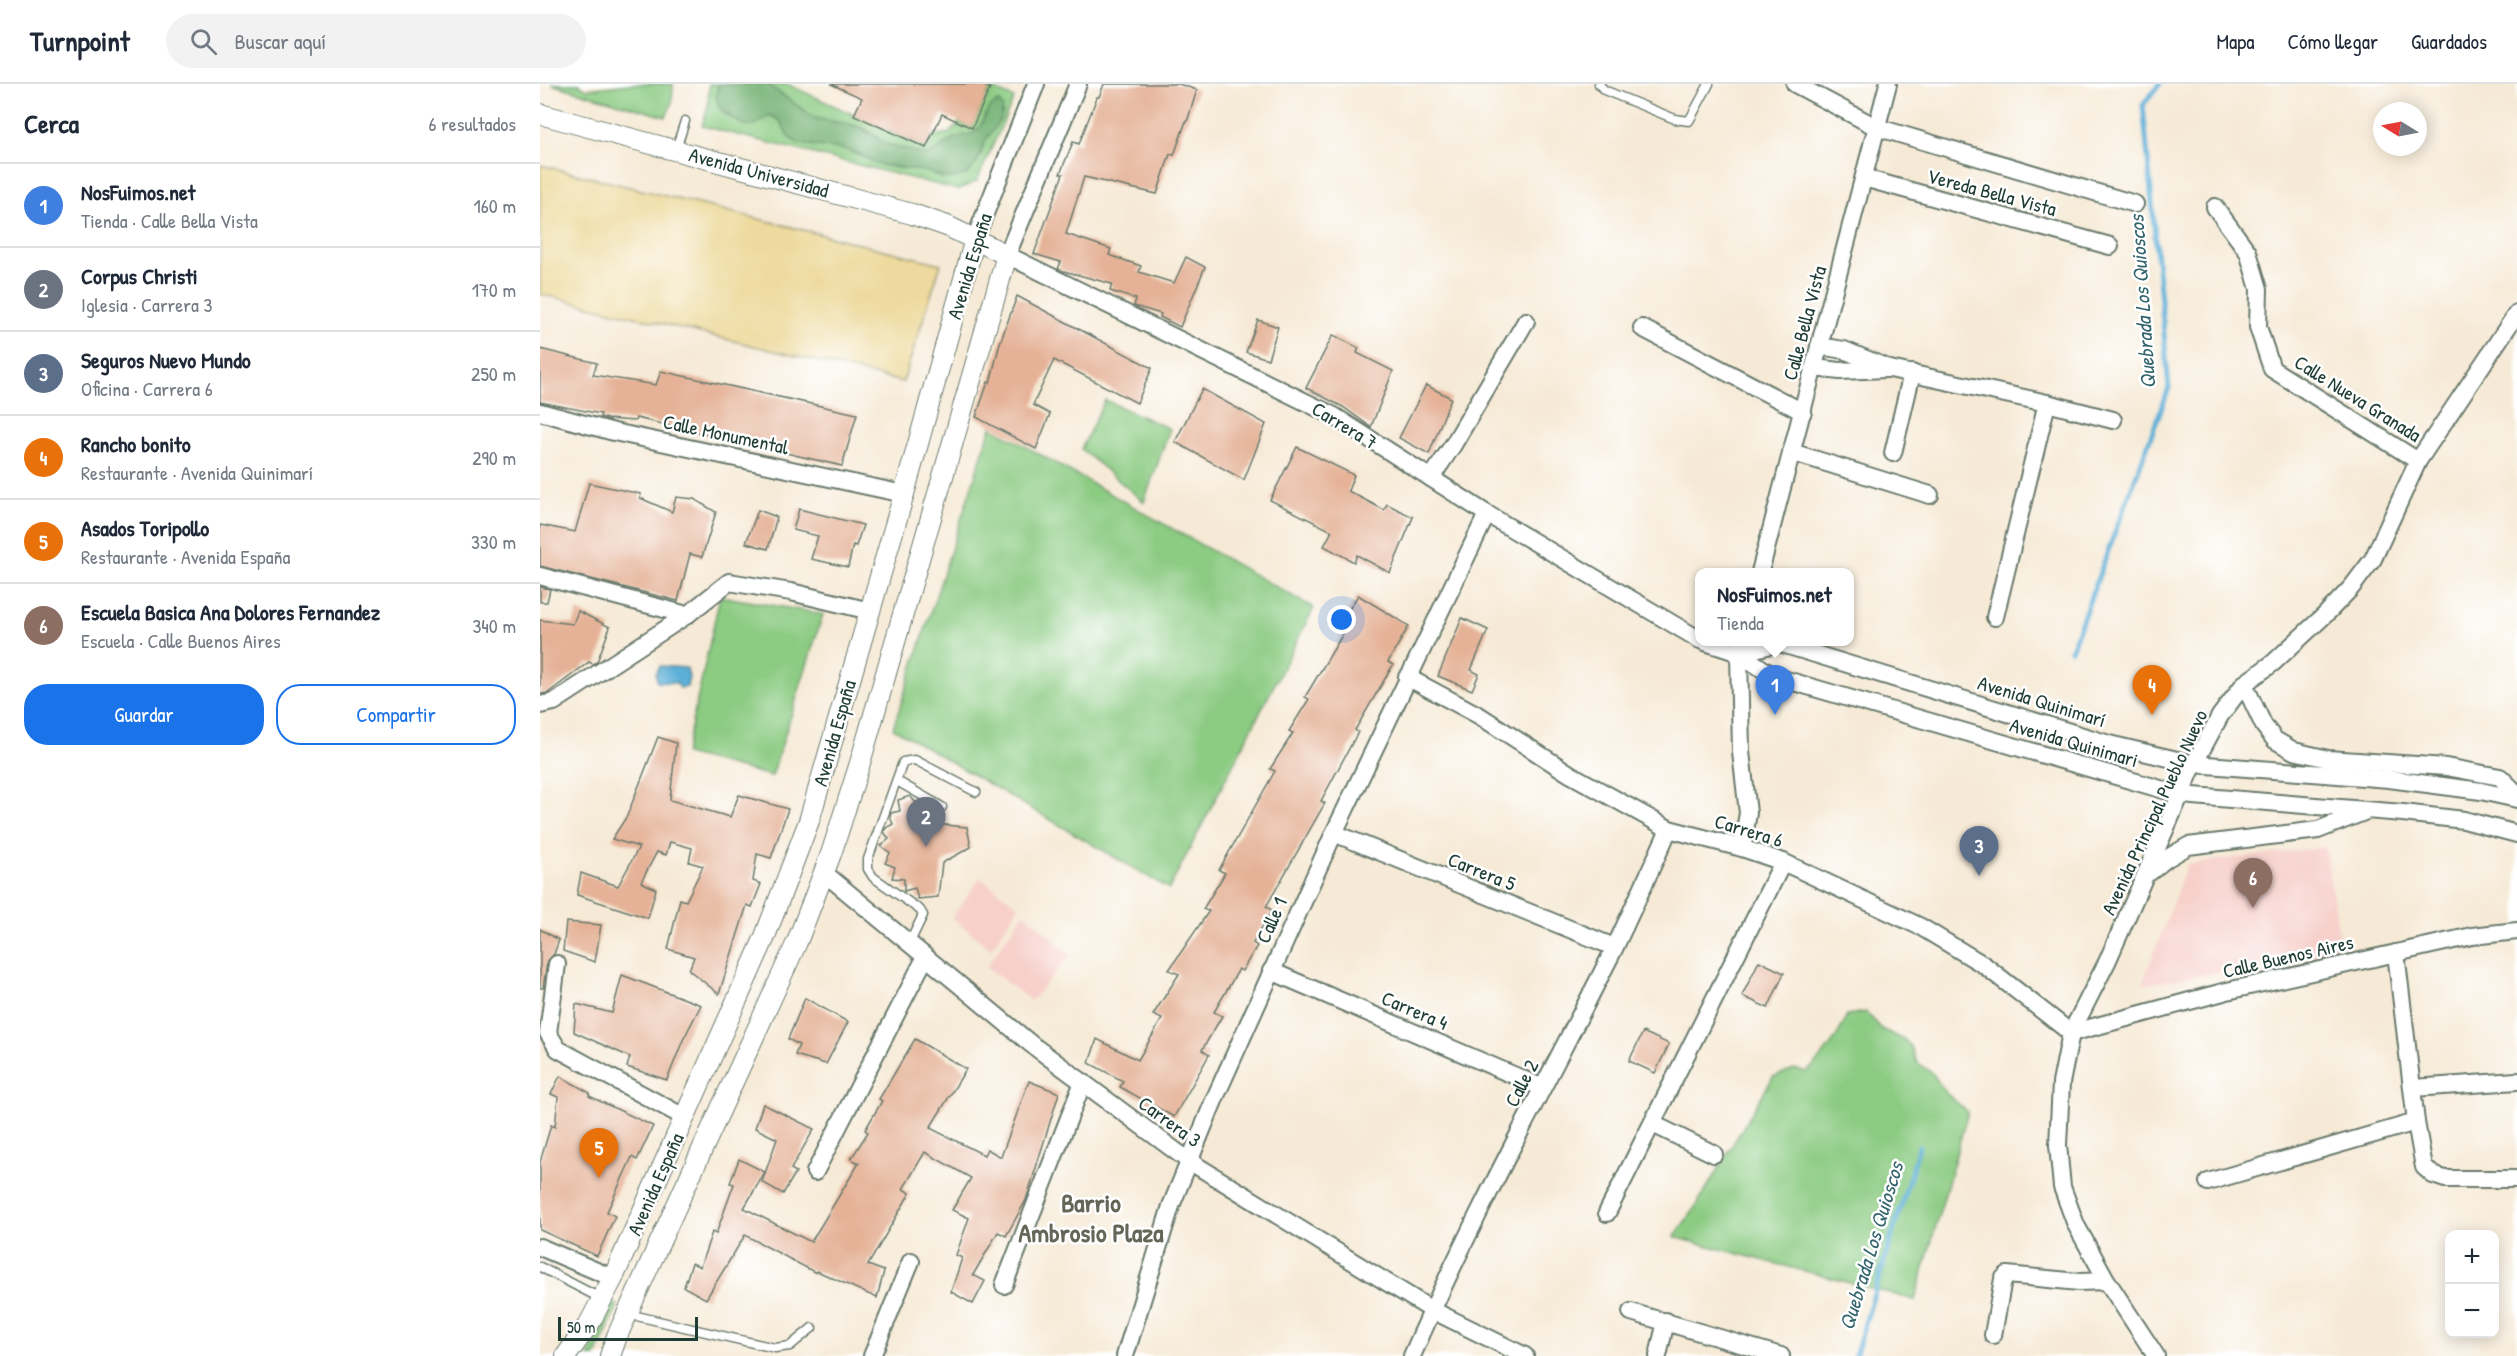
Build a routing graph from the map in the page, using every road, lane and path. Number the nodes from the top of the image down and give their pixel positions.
1 (1036, 84) edge
2 (1078, 84) edge
3 (1599, 84) edge
4 (1709, 84) edge
5 (1795, 84) edge
6 (1888, 84) edge
7 (540, 114) edge
8 (685, 122) dead end
9 (1876, 127) junction
10 (676, 149) junction
11 (1864, 178) junction
12 (2135, 204) dead end
13 (2215, 207) dead end
14 (975, 239) junction
15 (2110, 246) dead end
16 (1007, 255) junction
17 (2517, 313) edge
18 (1526, 321) dead end
19 (1642, 328) dead end
20 (2510, 336) edge
21 (1820, 346) junction
22 (1814, 368) junction
23 (1890, 369) junction
24 (1912, 373) junction
25 (2047, 403) junction
26 (540, 412) edge
27 (1803, 412) junction
28 (2112, 420) dead end
29 (1791, 452) junction
30 (1893, 453) dead end
31 (2418, 461) junction
32 (1431, 478) junction
33 (904, 494) junction
34 (1930, 495) dead end
35 (1487, 514) junction
36 (1761, 568) edge
37 (540, 576) edge
38 (870, 611) junction
39 (687, 615) junction
40 (1995, 617) dead end
41 (1695, 637) edge
42 (1792, 646) edge
43 (1741, 647) edge
44 (1407, 677) junction
45 (2244, 684) junction
46 (540, 705) edge
47 (2194, 764) junction
48 (897, 781) junction
49 (976, 792) dead end
50 (2517, 794) edge
51 (2181, 795) junction
52 (2517, 799) edge
53 (942, 807) dead end
54 (2367, 810) junction
55 (1669, 829) junction
56 (1334, 833) junction
57 (2517, 834) edge
58 (1742, 848) junction
59 (1784, 862) junction
60 (823, 872) junction
61 (2145, 877) junction
62 (2517, 931) edge
63 (909, 945) junction
64 (1614, 947) junction
65 (2396, 953) junction
66 (925, 958) junction
67 (557, 964) dead end
68 (1271, 971) junction
69 (2071, 1034) junction
70 (2517, 1081) edge
71 (1083, 1082) junction
72 (1541, 1088) junction
73 (2413, 1088) junction
74 (684, 1117) junction
75 (2416, 1122) junction
76 (1653, 1124) junction
77 (1714, 1154) dead end
78 (1189, 1161) junction
79 (815, 1172) dead end
80 (2517, 1179) edge
81 (2208, 1182) dead end
82 (1607, 1213) dead end
83 (540, 1247) edge
84 (911, 1261) dead end
85 (541, 1270) edge
86 (613, 1278) junction
87 (2107, 1281) junction
88 (1004, 1285) dead end
89 (602, 1299) junction
90 (1432, 1310) junction
91 (1631, 1312) dead end
92 (628, 1314) junction
93 (1666, 1321) junction
94 (812, 1328) dead end
95 (1993, 1335) dead end
96 (1775, 1355) edge
97 (566, 1356) edge
98 (610, 1356) edge
99 (872, 1356) edge
100 (1125, 1356) edge
101 (1412, 1356) edge
102 (1525, 1356) edge
103 (1658, 1356) edge
104 (2156, 1356) edge

1 - 14 street, Avenida España
2 - 16 street, Avenida España
3 - 4 lane
5 - 9 street
6 - 9 street, Calle Bella Vista
7 - 10 street, Avenida Universidad
8 - 10 lane
9 - 11 street, Calle Bella Vista
9 - 12 street
10 - 14 street, Avenida Universidad
11 - 15 street, Vereda Bella Vista
11 - 21 street, Calle Bella Vista
13 - 31 street, Calle Nueva Granada
14 - 16 street, Carrera 7
14 - 33 street, Avenida España
16 - 32 street, Carrera 7
16 - 60 street, Avenida España
17 - 20 street, Avenida Principal Pueblo Nuevo
18 - 32 street
19 - 27 street
20 - 31 street, Avenida Principal Pueblo Nuevo
21 - 22 street, Calle Bella Vista
21 - 23 street
22 - 23 street
22 - 27 street, Calle Bella Vista
23 - 24 street
24 - 25 street
24 - 30 street
25 - 28 street
25 - 40 street
26 - 33 street, Calle Monumental
27 - 29 street, Calle Bella Vista
29 - 34 street
29 - 36 street, Calle Bella Vista
31 - 45 street, Avenida Principal Pueblo Nuevo
32 - 35 street, Carrera 7
33 - 38 street, Avenida España
35 - 41 street, Carrera 7
35 - 44 street, Calle 1
37 - 39 street
38 - 39 street
38 - 74 street, Avenida España
39 - 46 street
42 - 47 street, Avenida Quinimarí
43 - 51 street, Avenida Quinimari
43 - 58 street
44 - 55 street, Carrera 6
44 - 56 street, Calle 1
45 - 47 street, Avenida Principal Pueblo Nuevo
45 - 50 street
47 - 51 street, Avenida Principal Pueblo Nuevo
47 - 52 street, Avenida Quinimarí
48 - 49 lane
48 - 53 lane
48 - 63 lane
51 - 54 street, Avenida Quinimari
51 - 61 street, Avenida Principal Pueblo Nuevo
54 - 57 street, Avenida Quinimari
54 - 61 street
55 - 58 street, Carrera 6
55 - 64 street, Calle 2
56 - 64 street, Carrera 5
56 - 68 street, Calle 1
58 - 59 street, Carrera 6
59 - 69 street, Carrera 6
59 - 76 street
60 - 63 street, Carrera 3
60 - 92 street, Avenida España
61 - 69 street, Avenida Principal Pueblo Nuevo
62 - 65 street, Calle Buenos Aires
63 - 66 street, Carrera 3
64 - 72 street, Calle 2
65 - 69 street, Calle Buenos Aires
65 - 73 street
66 - 71 street, Carrera 3
66 - 79 street
67 - 74 street
68 - 72 street, Carrera 4
68 - 78 street, Calle 1
69 - 87 street, Avenida Principal Pueblo Nuevo
70 - 73 street
71 - 78 street, Carrera 3
71 - 88 street
72 - 90 street, Calle 2
73 - 75 street
74 - 86 street, Avenida España
75 - 80 street
75 - 81 street
76 - 77 street
76 - 82 street
78 - 90 street, Carrera 3
78 - 100 street, Calle 1
83 - 86 street
84 - 99 street
85 - 89 lane
86 - 89 street, Avenida España
87 - 95 street
87 - 104 street, Avenida Principal Pueblo Nuevo
89 - 97 street, Avenida España
90 - 101 street, Calle 2
90 - 102 street, Carrera 3
91 - 93 street
92 - 94 lane
92 - 98 street, Avenida España
93 - 96 street
93 - 103 street

